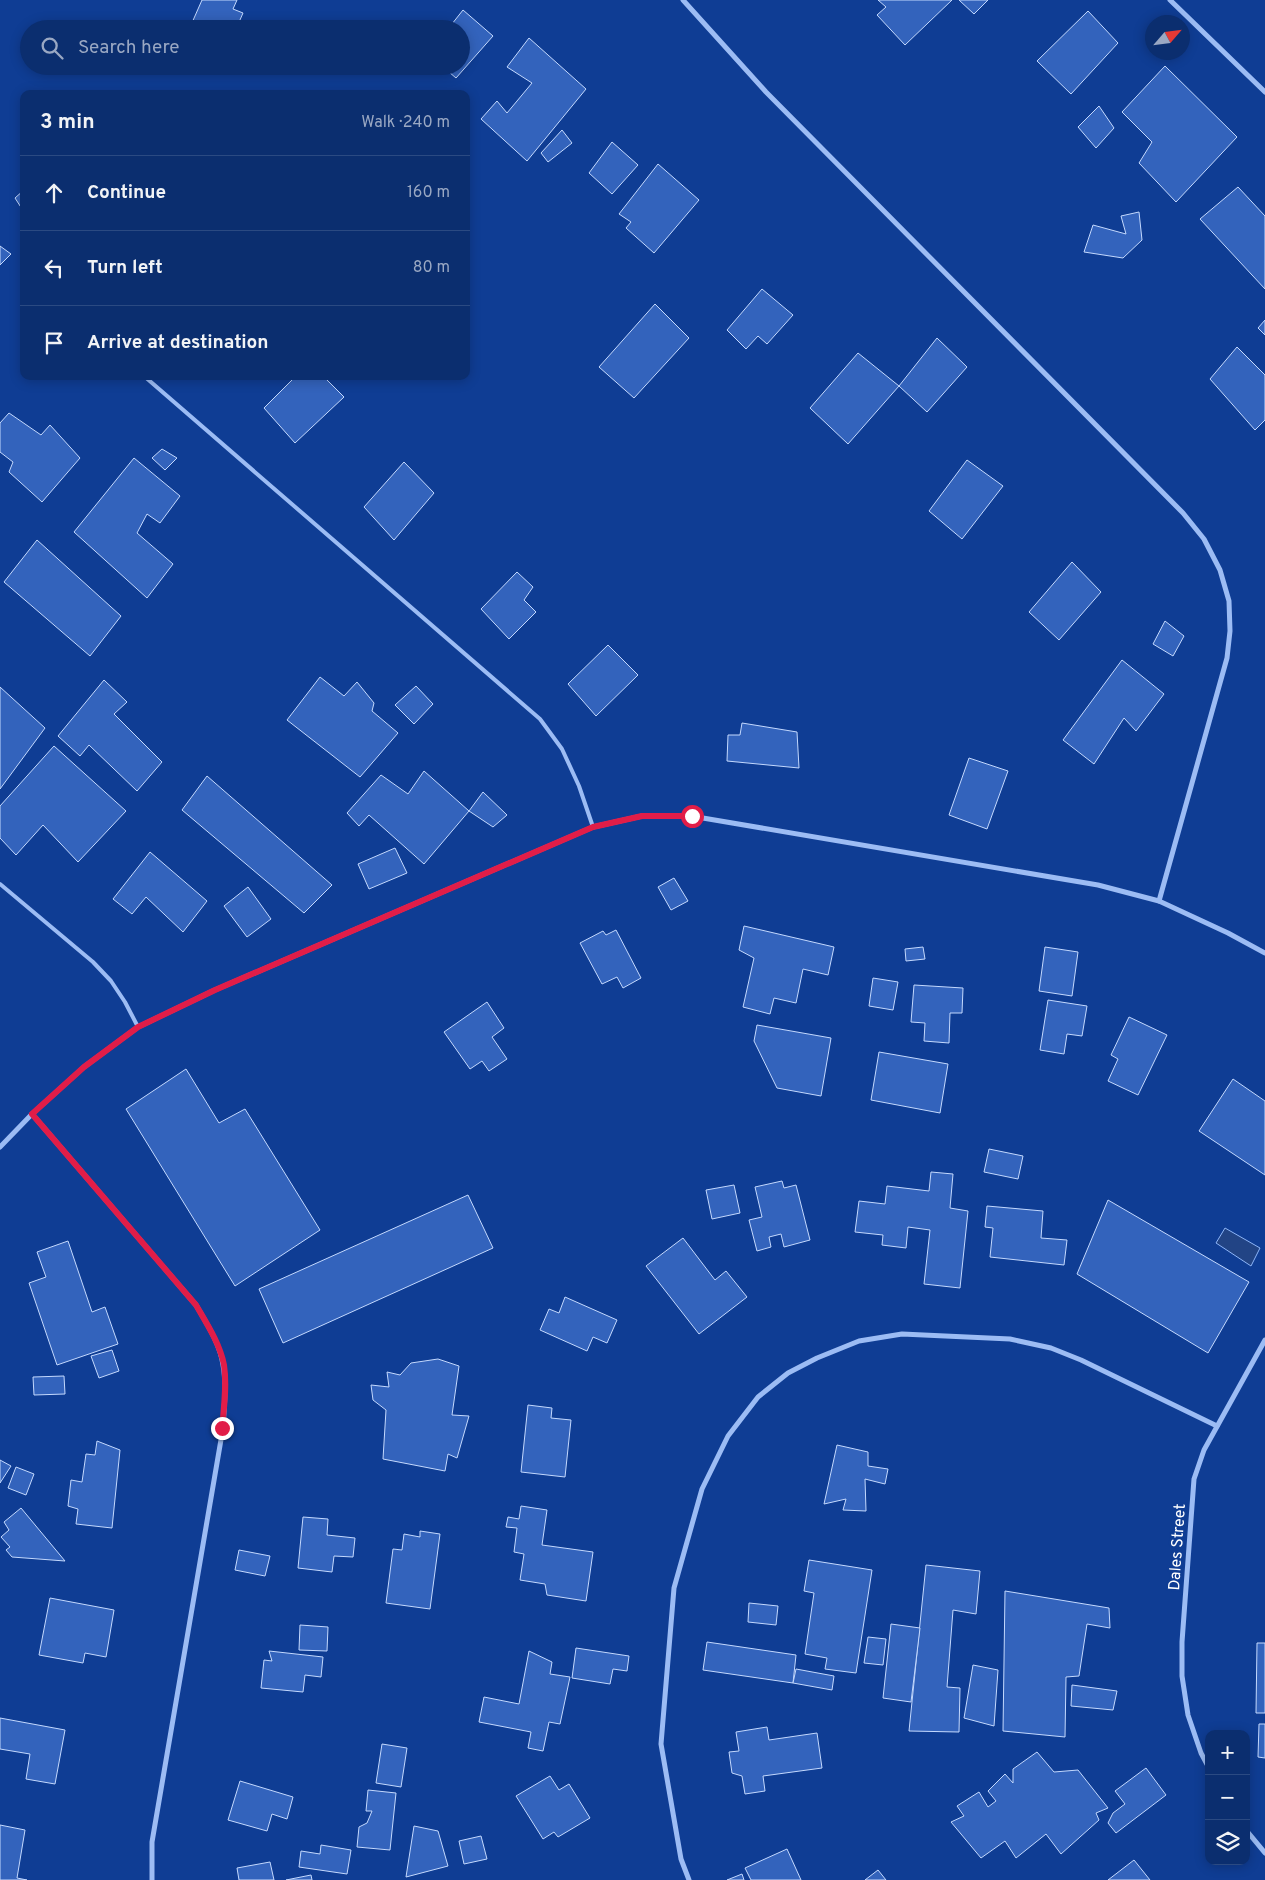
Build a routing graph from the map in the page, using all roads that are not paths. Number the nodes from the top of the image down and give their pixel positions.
1 (683, 0) edge
2 (1170, 0) edge
3 (1265, 92) edge
4 (149, 380) edge
5 (593, 827) junction
6 (0, 884) edge
7 (1159, 901) junction
8 (1265, 954) edge
9 (138, 1027) junction
10 (32, 1114) junction
11 (0, 1147) edge
12 (1265, 1340) edge
13 (1217, 1426) junction
14 (1205, 1760) edge
15 (1250, 1835) edge
16 (1265, 1853) edge
17 (152, 1880) edge
18 (689, 1880) edge

1 - 7 street
2 - 3 street
4 - 5 lane
5 - 7 street
5 - 9 street
6 - 9 lane
7 - 8 street
9 - 10 street
10 - 11 street
10 - 17 street
12 - 13 street, Dales Street
13 - 14 street, Dales Street
13 - 18 street
15 - 16 street

